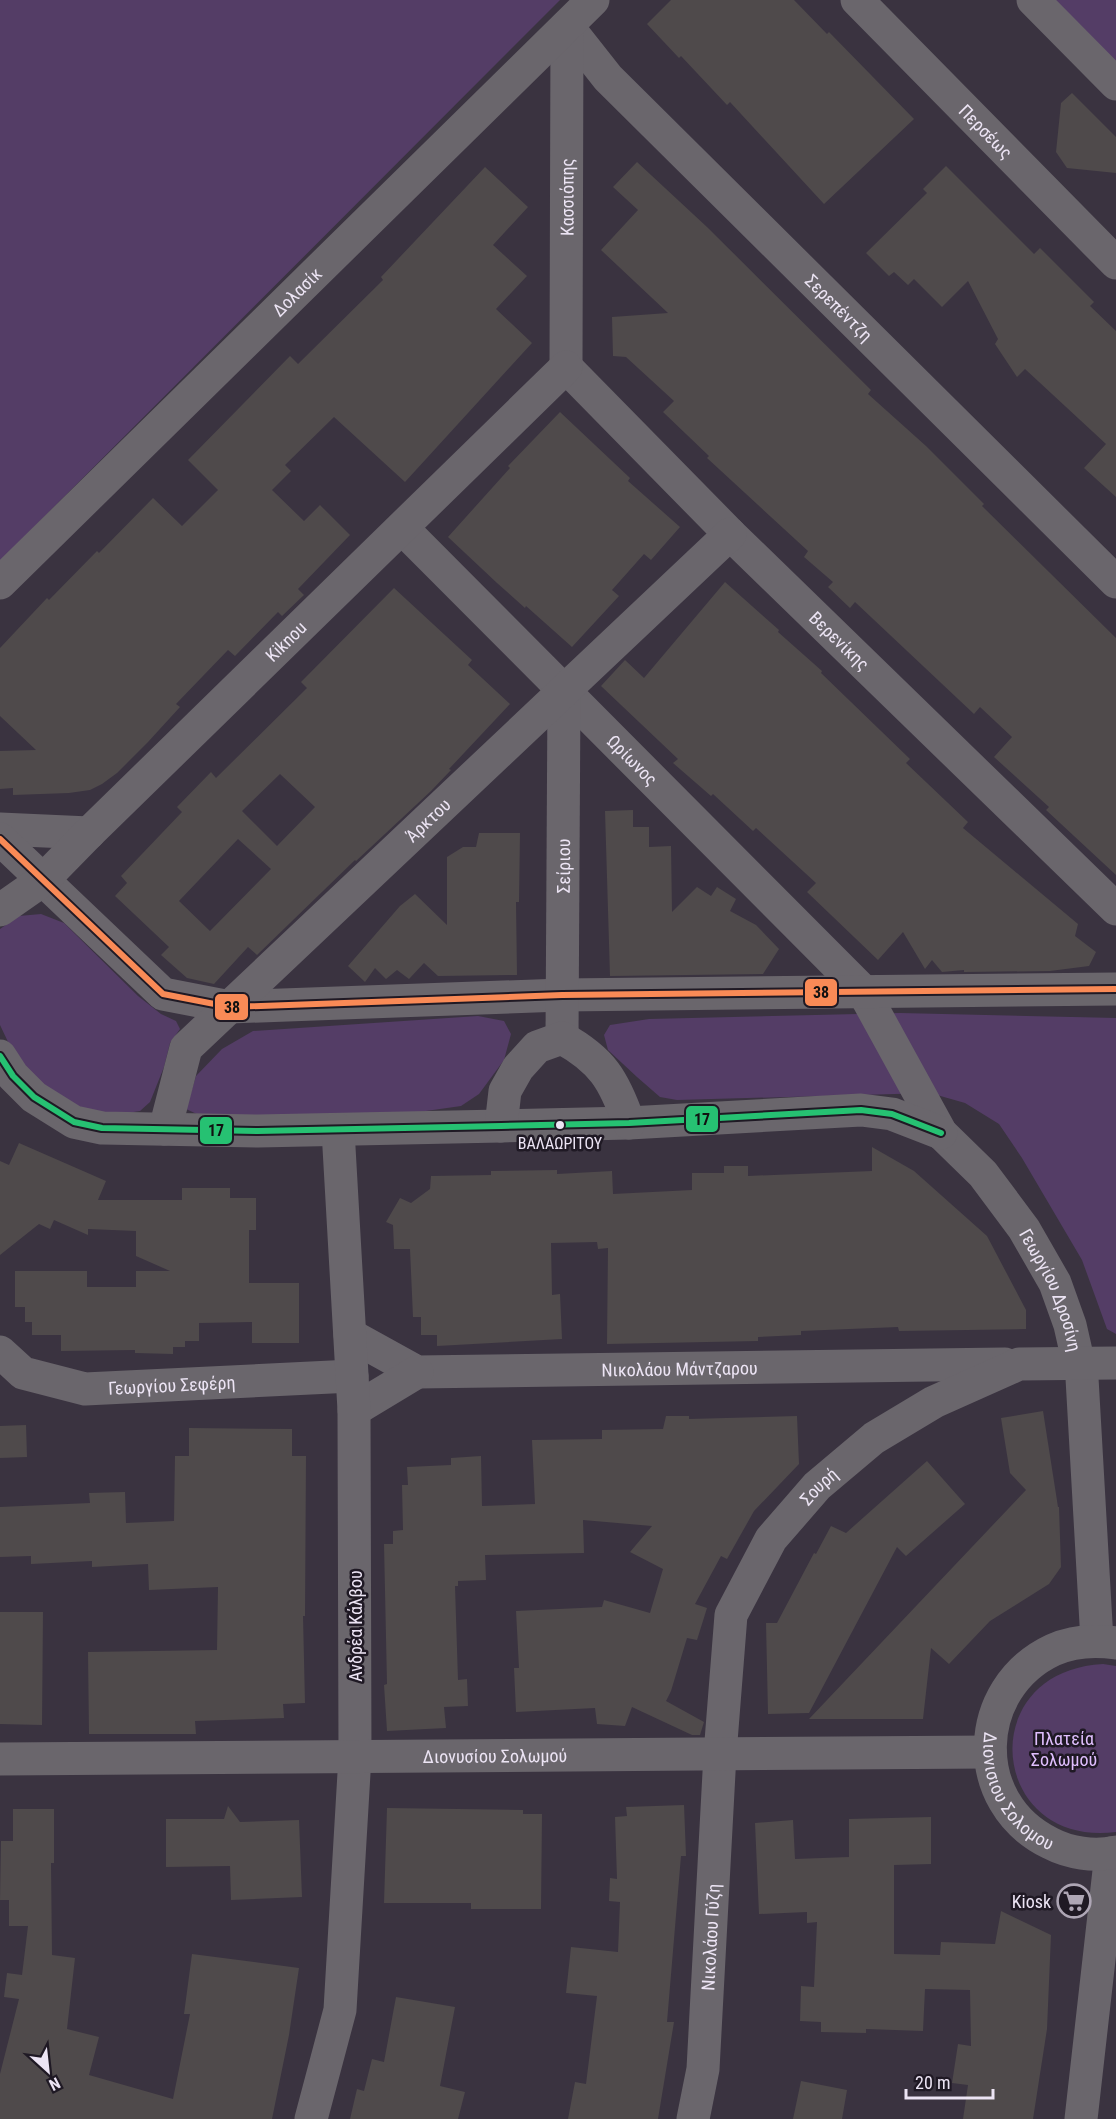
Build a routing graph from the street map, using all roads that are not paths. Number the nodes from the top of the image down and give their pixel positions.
1 (593, 0) edge
2 (857, 0) edge
3 (1033, 0) edge
4 (567, 26) junction
5 (1116, 84) edge
6 (1116, 263) edge
7 (566, 367) junction
8 (402, 528) junction
9 (730, 534) junction
10 (1116, 582) edge
11 (0, 583) edge
12 (564, 692) junction
13 (0, 829) edge
14 (89, 833) junction
15 (0, 838) edge
16 (43, 880) junction
17 (1116, 909) edge
18 (0, 910) edge
19 (1116, 988) edge
20 (863, 991) junction
21 (562, 995) junction
22 (230, 1006) junction
23 (561, 1038) junction
24 (0, 1056) edge
25 (629, 1123) junction
26 (501, 1126) junction
27 (165, 1129) junction
28 (338, 1130) junction
29 (941, 1133) junction
30 (350, 1335) junction
31 (0, 1352) edge
32 (1079, 1362) junction
33 (1116, 1363) edge
34 (1019, 1364) junction
35 (417, 1372) junction
36 (352, 1376) junction
37 (354, 1410) junction
38 (1106, 1642) edge
39 (990, 1752) junction
40 (720, 1754) junction
41 (355, 1756) junction
42 (0, 1759) edge
43 (1113, 1853) edge
44 (311, 2119) edge
45 (693, 2119) edge
46 (1080, 2119) edge

1 - 4 street, Δολασίκ
2 - 6 street, Περσέως
3 - 5 street
4 - 7 street, Κασσιόπης
4 - 10 street, Σερεπέντζη
4 - 11 street, Δολασίκ
7 - 8 street, Kiknou
7 - 9 street, Βερενίκης
8 - 12 street, Ωρίωνος
8 - 14 street, Kiknou
9 - 12 street, Άρκτου
9 - 17 street, Βερενίκης
12 - 20 street, Ωρίωνος
12 - 21 street, Σείριου
12 - 22 street, Άρκτου
13 - 14 street
14 - 16 street, Kiknou
15 - 16 street
16 - 18 street, Kiknou
16 - 22 street
19 - 20 street
20 - 21 street
20 - 29 street, Γεωργίου Δροσίνη
21 - 22 street
21 - 23 street, Σείριου
22 - 27 street, Άρκτου
23 - 25 street
23 - 26 street
24 - 27 street
25 - 26 street
25 - 29 street
26 - 28 street
27 - 28 street
28 - 30 street, Ανδρέα Κάλβου
29 - 32 street, Γεωργίου Δροσίνη
30 - 35 street, Νικολάου Μάντζαρου
30 - 36 street, Ανδρέα Κάλβου
31 - 36 street, Γεωργίου Σεφέρη
32 - 33 street, Σουρή
32 - 34 street, Σουρή
32 - 38 street, Γεωργίου Δροσίνη
34 - 35 street, Νικολάου Μάντζαρου
34 - 40 street, Σουρή
35 - 37 street
36 - 37 street, Ανδρέα Κάλβου
37 - 41 street, Ανδρέα Κάλβου
38 - 39 street, Διονισιου Σολομου
39 - 40 street, Διονυσίου Σολωμού
39 - 43 street, Διονισιου Σολομου
40 - 41 street, Διονυσίου Σολωμού
40 - 45 street, Νικολάου Γύζη
41 - 42 street, Διονυσίου Σολωμού
41 - 44 street, Ανδρέα Κάλβου
43 - 46 street

